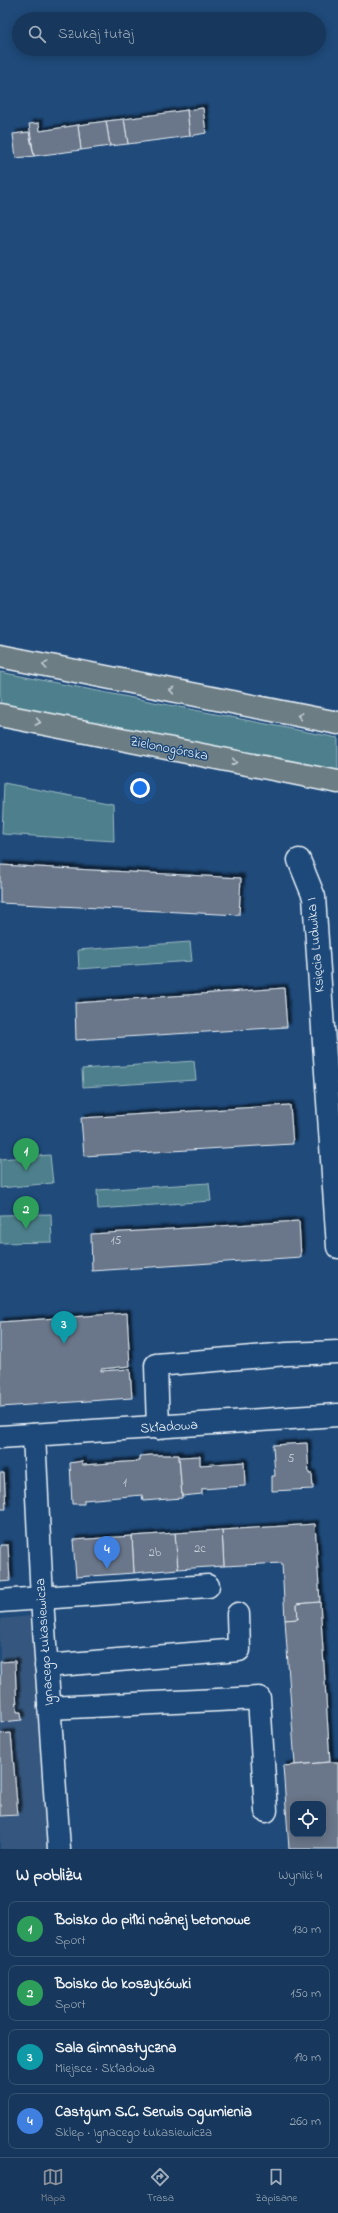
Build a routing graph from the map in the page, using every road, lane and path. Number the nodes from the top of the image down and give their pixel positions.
1 (0, 656) edge
2 (0, 715) edge
3 (338, 723) edge
4 (338, 782) edge
5 (299, 860) dead end
6 (338, 1247) edge
7 (338, 1352) edge
8 (338, 1415) edge
9 (158, 1428) junction
10 (34, 1435) junction
11 (0, 1437) edge
12 (208, 1586) dead end
13 (42, 1598) junction
14 (0, 1601) edge
15 (238, 1614) dead end
16 (46, 1666) junction
17 (49, 1708) junction
18 (266, 1811) dead end
19 (59, 1849) edge

3 -> 1 main road
2 -> 4 main road, Zielonogórska
5 - 6 street, Księcia Ludwika I
7 - 9 street
8 - 9 street, Składowa
9 - 10 street, Składowa
10 - 11 street, Składowa
10 - 13 street, Ignacego Łukasiewicza
12 - 13 street
13 - 14 street
13 - 16 street, Ignacego Łukasiewicza
15 - 16 street
16 - 17 street, Ignacego Łukasiewicza
17 - 18 street
17 - 19 street, Ignacego Łukasiewicza

